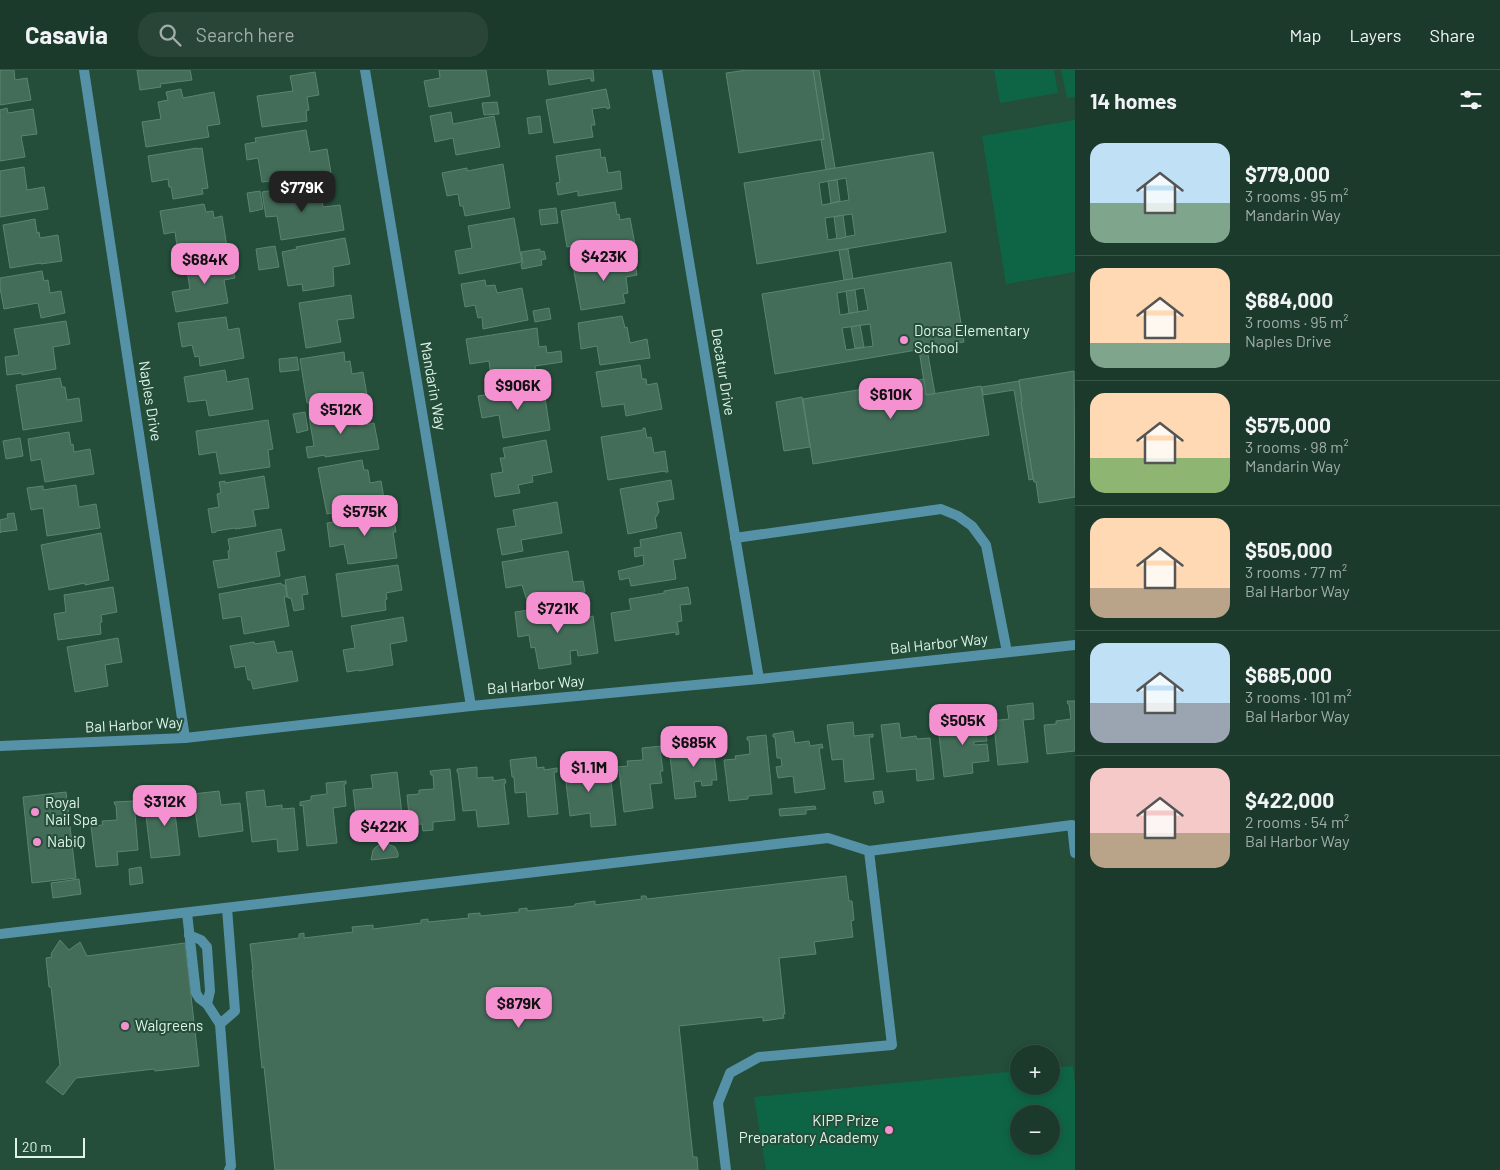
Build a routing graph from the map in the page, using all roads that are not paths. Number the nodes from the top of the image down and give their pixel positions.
1 (84, 70) edge
2 (364, 70) edge
3 (657, 70) edge
4 (735, 538) junction
5 (1075, 644) edge
6 (1007, 652) junction
7 (759, 679) junction
8 (471, 706) junction
9 (186, 738) junction
10 (0, 746) edge
11 (869, 851) junction
12 (1075, 853) edge
13 (227, 908) junction
14 (187, 913) junction
15 (0, 934) edge
16 (189, 935) junction
17 (207, 1004) junction
18 (220, 1024) junction
19 (230, 1170) edge
20 (726, 1170) edge

1 - 9 street, Naples Drive
2 - 8 street, Mandarin Way
3 - 4 street, Decatur Drive
4 - 6 street
4 - 7 street, Decatur Drive
5 - 6 street, Bal Harbor Way
6 - 7 street, Bal Harbor Way
7 - 8 street, Bal Harbor Way
8 - 9 street, Bal Harbor Way
9 - 10 street, Bal Harbor Way
11 - 12 street
11 - 13 street
11 - 20 street
13 - 14 street
13 - 18 street
14 - 15 street
14 - 16 street
16 - 17 street
16 - 17 street
17 - 18 street
18 - 19 street

